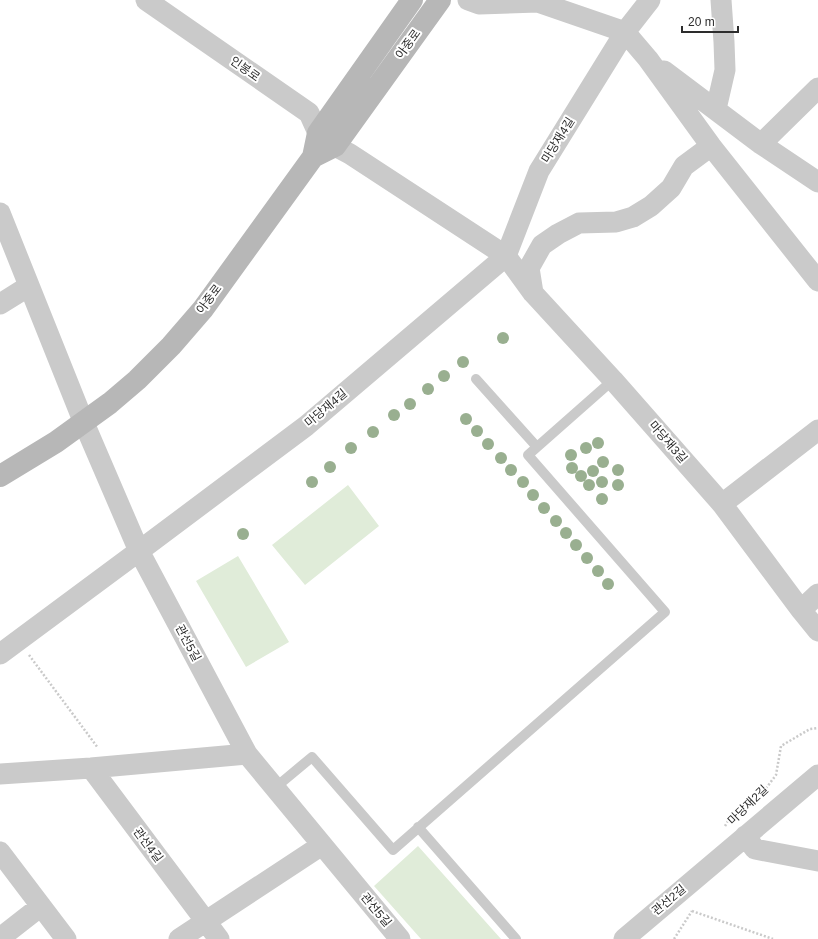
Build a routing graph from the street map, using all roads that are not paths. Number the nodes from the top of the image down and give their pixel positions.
1 (146, 0) edge
2 (412, 0) edge
3 (440, 0) edge
4 (468, 0) edge
5 (650, 0) edge
6 (722, 1) edge
7 (625, 32) junction
8 (648, 59) junction
9 (818, 88) edge
10 (716, 109) junction
11 (326, 139) junction
12 (761, 144) junction
13 (711, 146) junction
14 (818, 182) edge
15 (0, 213) edge
16 (506, 256) junction
17 (818, 281) edge
18 (29, 286) junction
19 (533, 293) junction
20 (0, 304) edge
21 (476, 379) dead end
22 (614, 380) junction
23 (84, 422) junction
24 (818, 430) edge
25 (536, 447) junction
26 (0, 476) edge
27 (722, 504) junction
28 (139, 551) junction
29 (818, 594) edge
30 (801, 610) junction
31 (818, 631) edge
32 (0, 654) edge
33 (248, 754) junction
34 (101, 767) junction
35 (0, 774) edge
36 (818, 775) edge
37 (276, 788) junction
38 (418, 827) junction
39 (745, 836) junction
40 (322, 845) junction
41 (0, 852) edge
42 (818, 861) edge
43 (714, 862) joint
44 (41, 906) junction
45 (205, 921) junction
46 (0, 938) edge
47 (66, 939) edge
48 (179, 939) edge
49 (219, 939) edge
50 (400, 939) edge
51 (516, 939) edge
52 (624, 939) edge

1 - 11 street, 인봉로
2 - 11 street, 아중로
3 - 11 street, 아중로
4 - 7 street
5 - 7 street, 마당재4길
6 - 10 street
7 - 8 street
7 - 16 street, 마당재4길
8 - 10 street
8 - 13 street
9 - 12 street
10 - 12 street
11 - 16 street
11 - 23 street, 아중로
12 - 14 street
13 - 17 street
13 - 19 street
15 - 18 street
16 - 19 street
16 - 28 street, 마당재4길
18 - 20 street
18 - 23 street
19 - 22 street
21 - 25 lane
22 - 25 lane
22 - 27 street, 마당재3길
23 - 26 street, 아중로
23 - 28 street, 관선5길
24 - 27 street
25 - 38 lane
27 - 30 street, 마당재3길
28 - 32 street
28 - 33 street, 관선5길
29 - 30 street
30 - 31 street
33 - 34 street
33 - 37 street, 관선5길
34 - 35 street
34 - 45 street, 관선4길
36 - 39 street, 마당재2길
37 - 38 lane
37 - 40 street, 관선5길
38 - 51 lane
39 - 42 street, 마당재2길
39 - 43 street, 마당재2길
40 - 45 street
40 - 50 street, 관선5길
41 - 44 street
43 - 52 street, 관선2길
44 - 46 street
44 - 47 street
45 - 48 street
45 - 49 street

